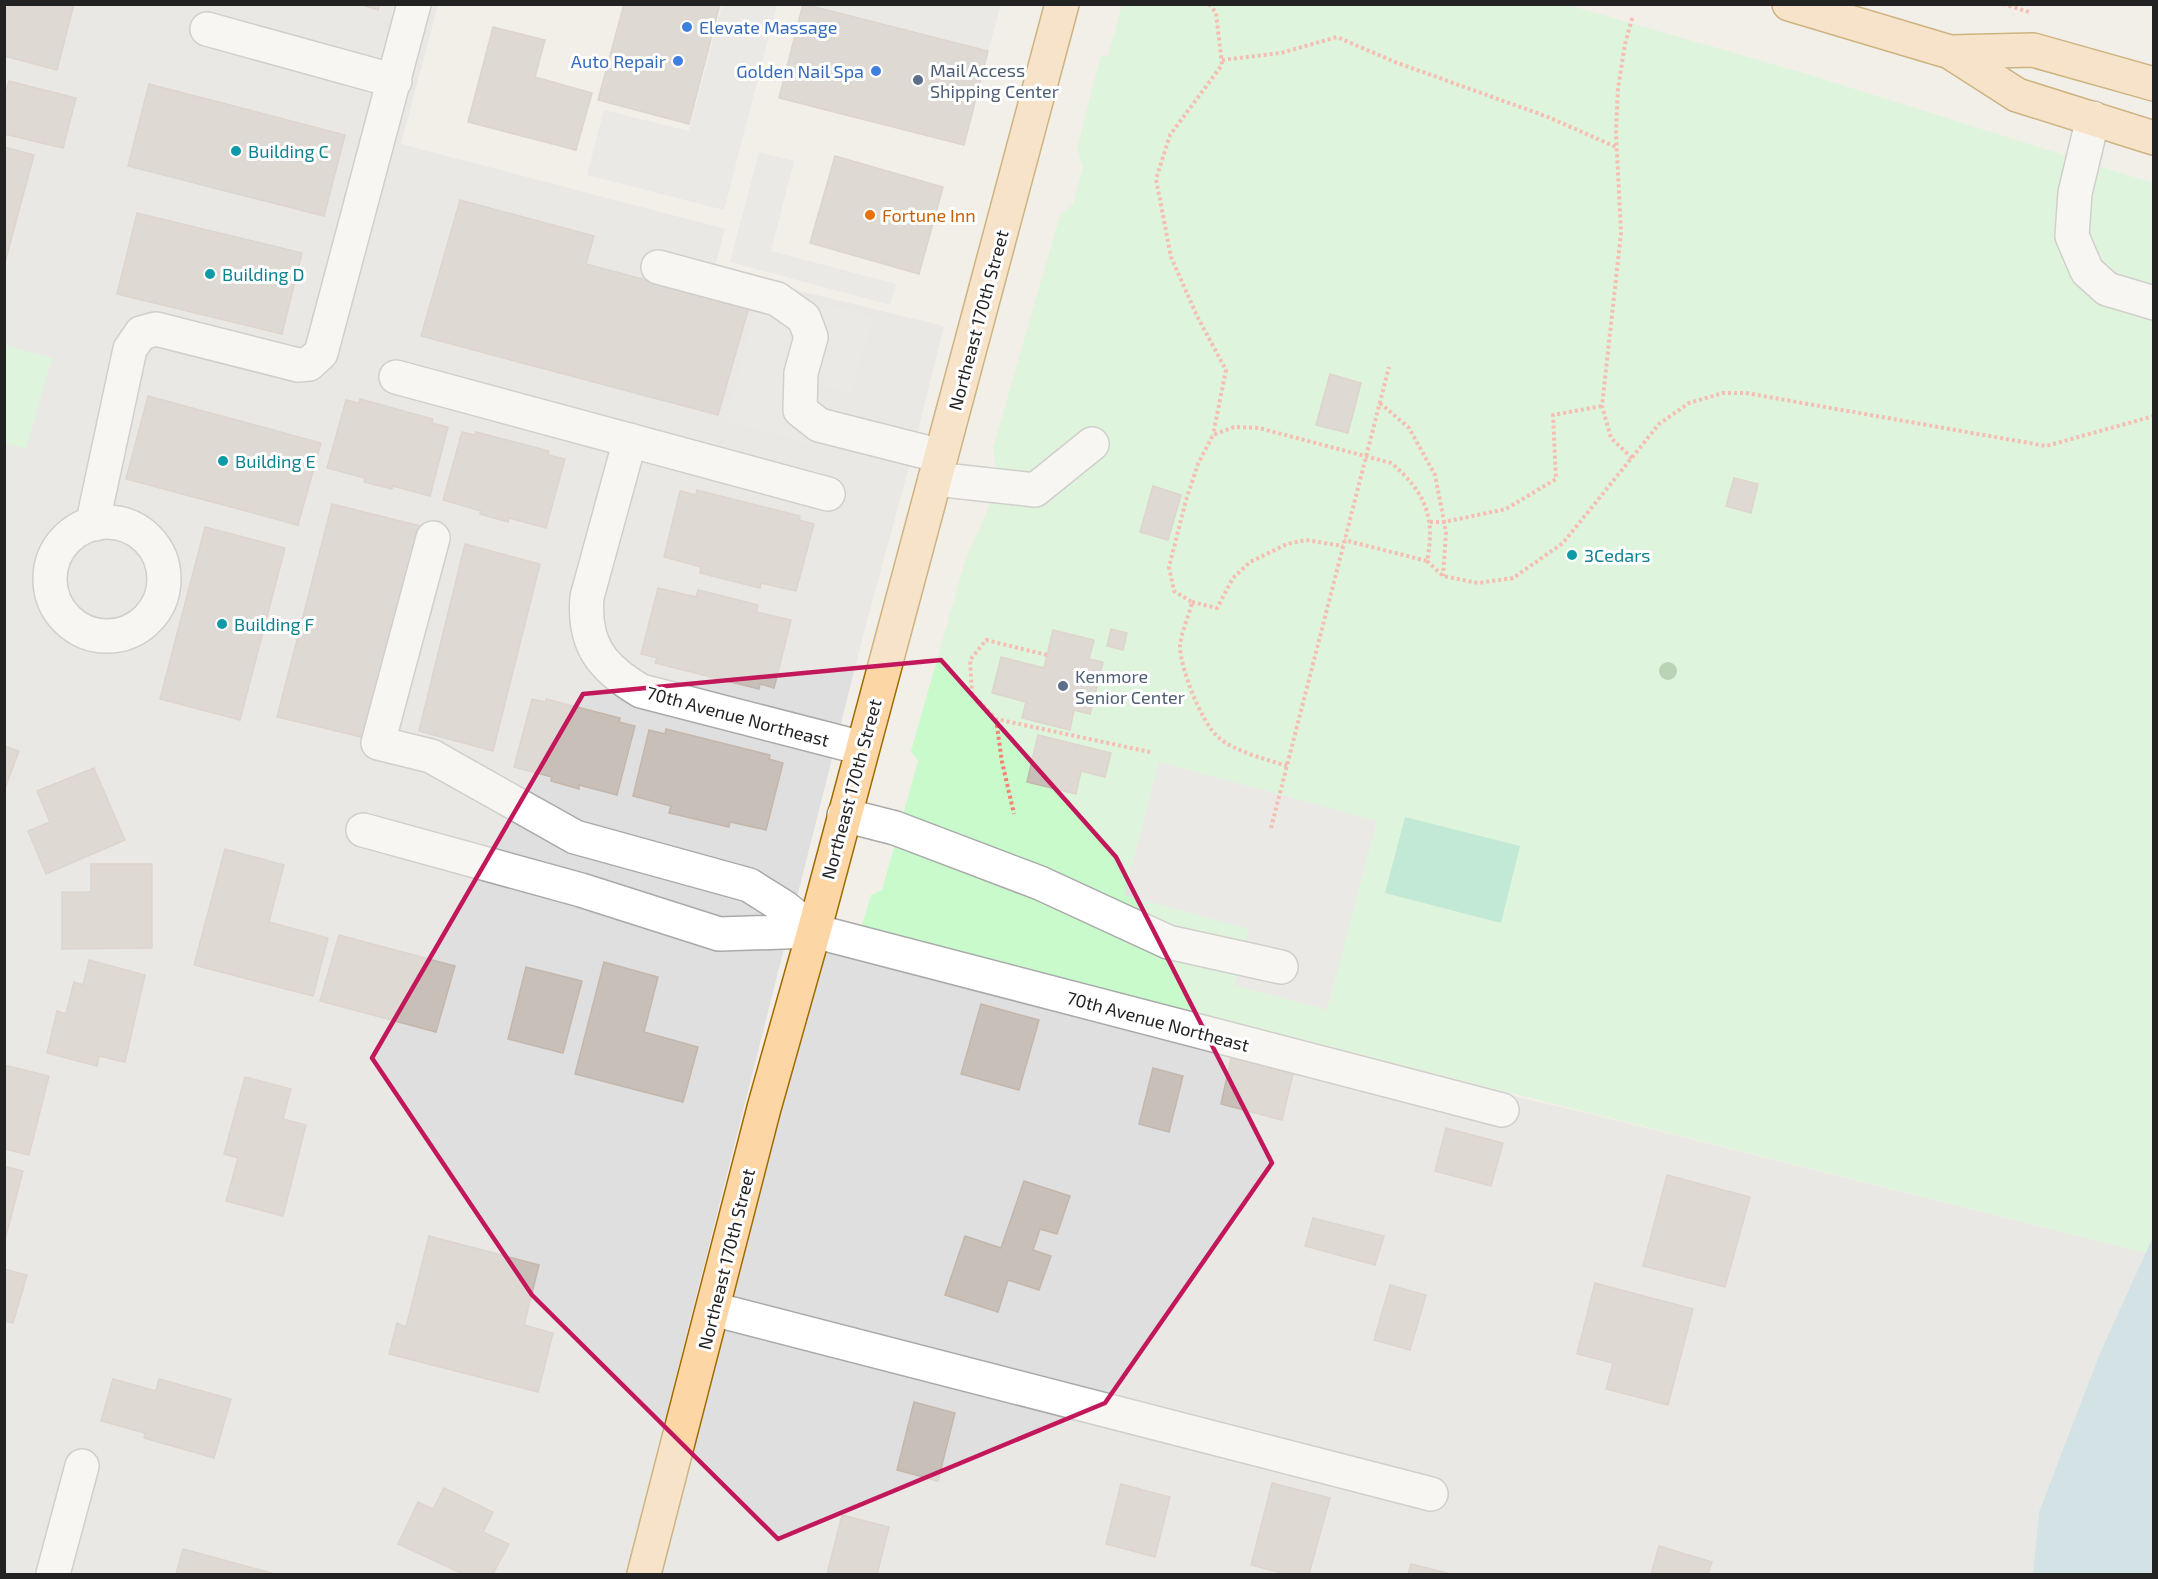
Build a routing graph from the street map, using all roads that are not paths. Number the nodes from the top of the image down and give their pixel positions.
1 (414, 4) edge
2 (1062, 4) edge
3 (1789, 4) edge
4 (207, 29) dead end
5 (1950, 52) junction
6 (394, 81) junction
7 (2154, 84) edge
8 (2093, 118) junction
9 (2154, 138) edge
10 (658, 267) dead end
11 (2154, 303) edge
12 (396, 377) dead end
13 (630, 440) junction
14 (1092, 444) dead end
15 (938, 468) junction
16 (828, 494) dead end
17 (95, 524) dead end
18 (433, 538) dead end
19 (862, 748) junction
20 (844, 815) junction
21 (363, 830) dead end
22 (814, 931) junction
23 (1281, 967) dead end
24 (1502, 1110) dead end
25 (713, 1310) junction
26 (82, 1466) dead end
27 (1431, 1494) dead end
28 (53, 1575) edge
29 (644, 1575) edge

1 - 6 street
2 - 15 main road, Northeast 170th Street
3 - 5 main road
4 - 6 street
5 - 7 main road
5 - 8 main road
6 - 17 street
8 - 9 main road
8 - 11 street
10 - 15 street
12 - 13 street
13 - 16 street
13 - 19 street, 70th Avenue Northeast
14 - 15 street
15 - 19 main road, Northeast 170th Street
18 - 22 street, 70th Avenue Northeast
19 - 20 main road, Northeast 170th Street
20 - 22 main road, Northeast 170th Street
20 - 23 street
21 - 22 street, 70th Avenue Northeast
22 - 24 street, 70th Avenue Northeast
22 - 25 main road, Northeast 170th Street
25 - 27 street
25 - 29 main road, Northeast 170th Street
26 - 28 street

